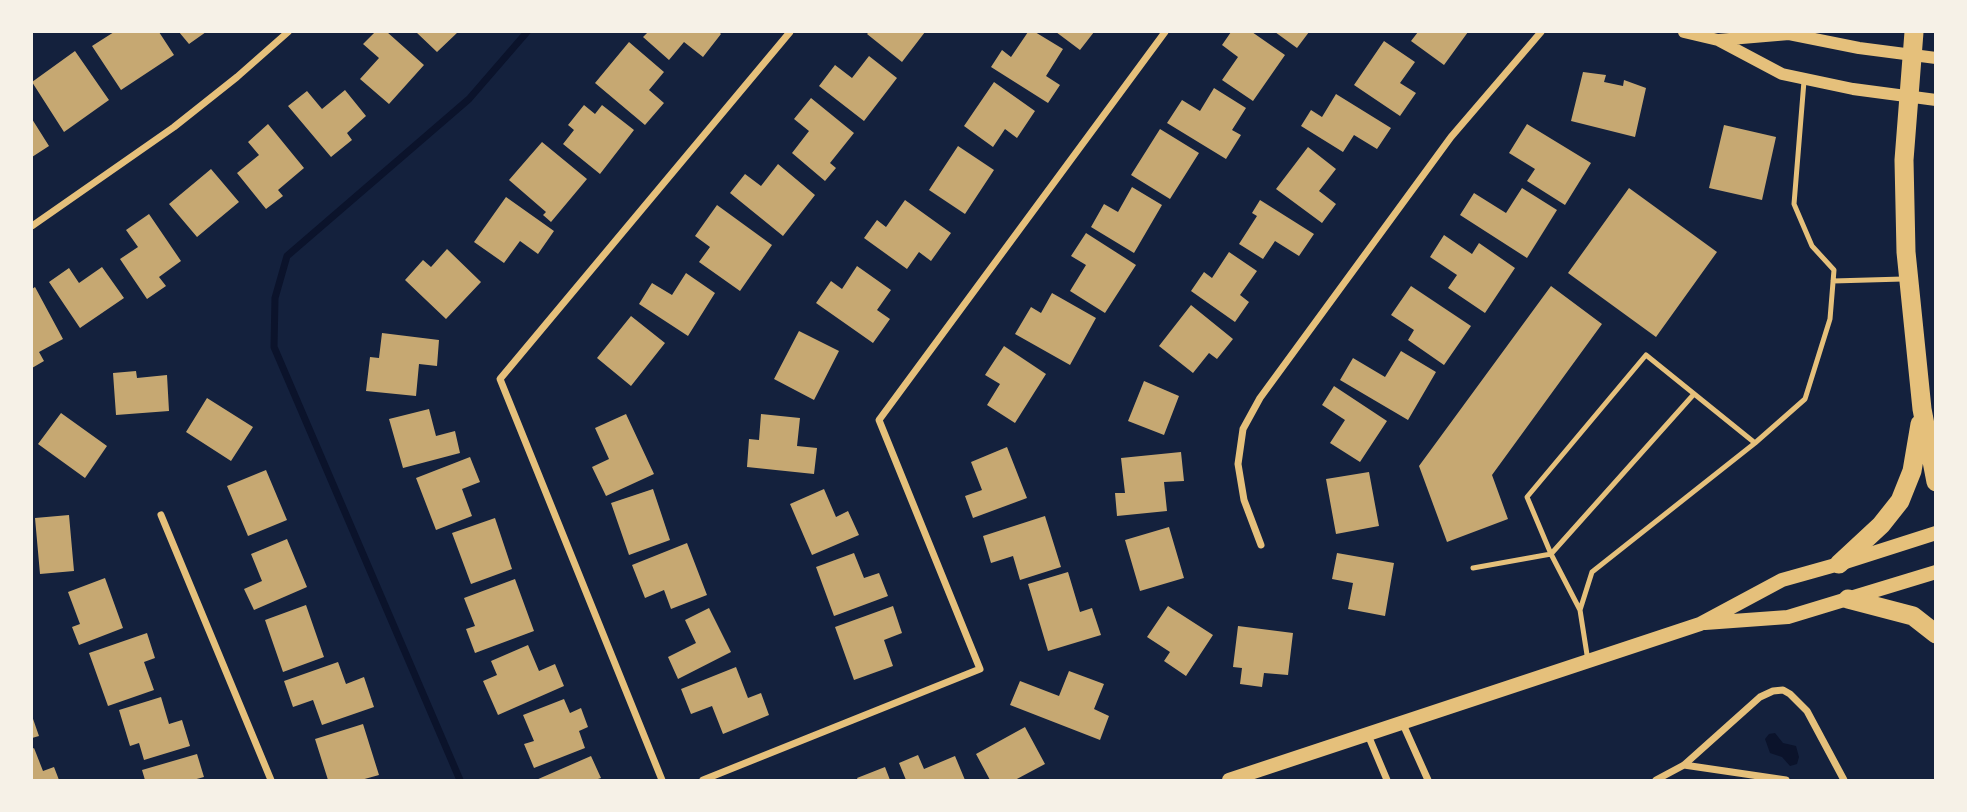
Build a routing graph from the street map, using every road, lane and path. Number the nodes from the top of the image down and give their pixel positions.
1 (288, 32) edge
2 (790, 32) edge
3 (1166, 32) edge
4 (1541, 32) edge
5 (1684, 32) edge
6 (1914, 32) edge
7 (1718, 40) junction
8 (1912, 55) junction
9 (1936, 58) edge
10 (1805, 79) junction
11 (1908, 96) junction
12 (1936, 100) edge
13 (32, 226) edge
14 (1908, 278) junction
15 (1833, 281) junction
16 (1694, 394) junction
17 (1922, 409) junction
18 (1755, 443) junction
19 (1936, 482) edge
20 (161, 515) dead end
21 (1936, 533) edge
22 (1261, 545) dead end
23 (1551, 554) junction
24 (1839, 564) junction
25 (1473, 568) dead end
26 (1936, 572) edge
27 (1848, 599) junction
28 (1580, 610) junction
29 (1700, 624) junction
30 (1936, 634) edge
31 (1588, 661) junction
32 (1402, 722) junction
33 (1367, 734) junction
34 (1684, 765) junction
35 (271, 780) edge
36 (662, 780) edge
37 (704, 780) edge
38 (1229, 780) edge
39 (1387, 780) edge
40 (1428, 780) edge
41 (1656, 780) edge
42 (1786, 780) edge
43 (1844, 780) edge

1 - 13 street
2 - 36 street
3 - 37 street
4 - 22 street
5 - 7 street
6 - 8 highway
7 - 8 street
7 - 10 street
8 - 9 street
8 - 11 highway
10 - 11 street
10 - 15 lane
11 - 12 street
11 - 14 highway
14 - 15 lane
14 - 17 highway
15 - 18 lane
16 - 18 lane
16 - 23 lane
16 - 23 lane
17 - 19 highway
17 - 24 highway
18 - 28 lane
20 - 35 street
21 - 24 main road
23 - 25 lane
23 - 28 lane
24 - 29 main road
26 - 27 main road
27 - 29 main road
27 - 30 highway
28 - 31 lane
29 - 31 main road
31 - 32 main road
32 - 33 main road
32 - 40 street
33 - 38 main road
33 - 39 street
34 - 41 street
34 - 42 street
34 - 43 street

